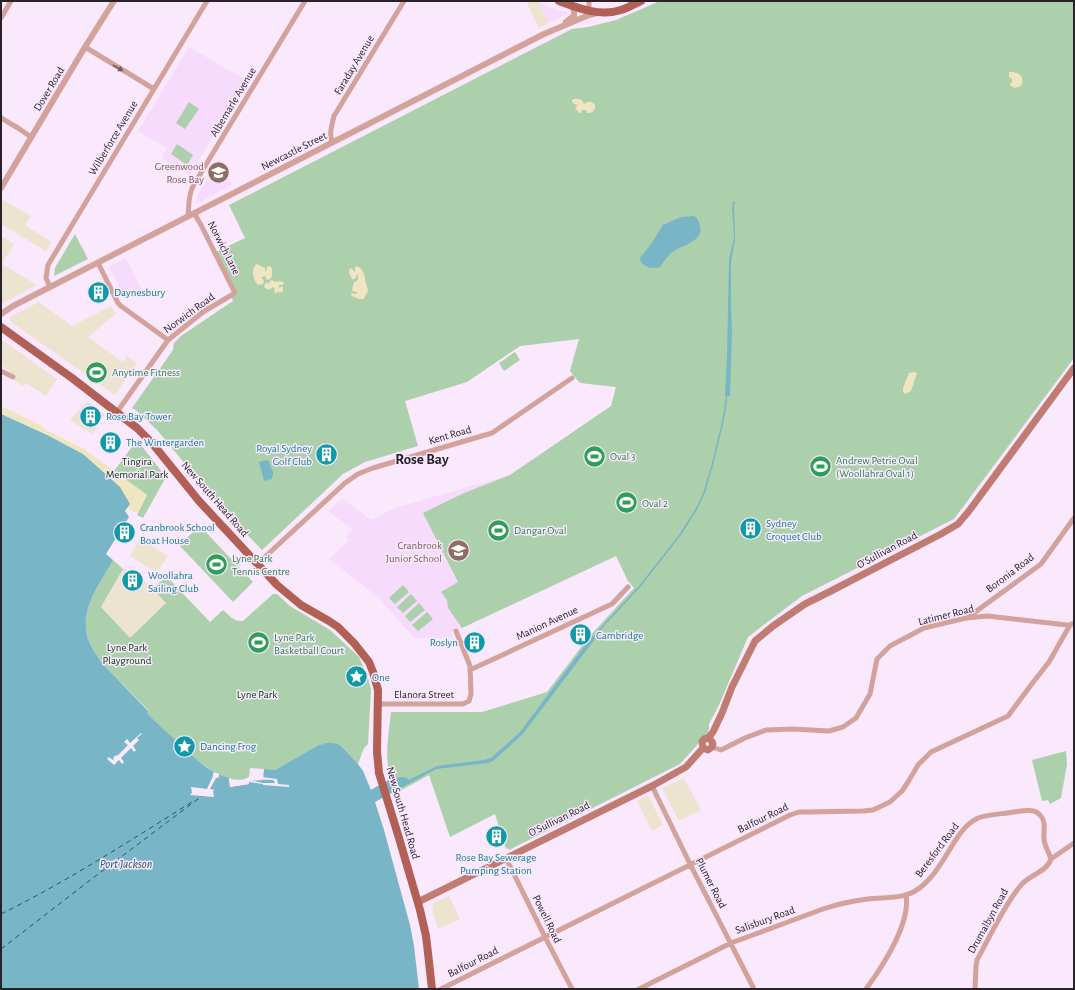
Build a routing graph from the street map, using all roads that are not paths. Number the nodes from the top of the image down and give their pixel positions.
1 (11, 1) edge
2 (114, 1) edge
3 (207, 1) edge
4 (305, 1) edge
5 (404, 1) edge
6 (559, 1) edge
7 (589, 1) edge
8 (636, 2) edge
9 (571, 5) junction
10 (589, 10) junction
11 (599, 12) junction
12 (2, 14) edge
13 (544, 34) junction
14 (85, 47) junction
15 (154, 89) junction
16 (1, 118) edge
17 (31, 137) junction
18 (332, 142) junction
19 (1, 188) edge
20 (191, 215) junction
21 (98, 263) junction
22 (50, 287) junction
23 (235, 293) joint
24 (1, 314) edge
25 (1, 327) edge
26 (168, 340) junction
27 (1074, 368) edge
28 (1, 371) edge
29 (13, 377) dead end
30 (572, 378) dead end
31 (117, 412) junction
32 (1074, 518) edge
33 (258, 564) junction
34 (628, 587) dead end
35 (966, 618) junction
36 (1072, 624) edge
37 (456, 630) dead end
38 (470, 670) junction
39 (378, 704) junction
40 (708, 738) junction
41 (712, 747) junction
42 (703, 748) junction
43 (652, 786) junction
44 (1074, 843) edge
45 (506, 858) junction
46 (1051, 859) junction
47 (690, 864) junction
48 (906, 895) junction
49 (418, 902) junction
50 (545, 937) junction
51 (731, 943) junction
52 (432, 989) edge
53 (441, 989) edge
54 (572, 989) edge
55 (639, 989) edge
56 (754, 989) edge
57 (866, 989) edge
58 (975, 989) edge

1 - 12 street
2 - 14 street, Dover Road
3 - 15 street, Wilberforce Avenue
4 - 20 street, Albemarle Avenue
5 - 18 street, Faraday Avenue
6 - 9 main road
7 - 10 street
8 - 11 main road
9 - 10 main road
9 - 13 street
10 - 11 main road
11 - 13 street, Newcastle Street
13 - 18 street, Newcastle Street
14 -> 15 street
14 - 17 street, Dover Road
15 - 22 street, Wilberforce Avenue
16 - 17 street
17 - 19 street, Dover Road
18 - 20 street, Newcastle Street
20 - 21 street, Newcastle Street
20 - 23 street, Norwich Lane
21 - 22 street, Newcastle Street
21 - 26 street
22 - 24 street, Newcastle Street
23 - 26 street, Norwich Road
25 - 31 main road, New South Head Road
26 - 31 street, Norwich Road
27 - 40 main road, O'Sullivan Road
28 - 29 street
30 - 33 street, Kent Road
31 - 33 main road, New South Head Road
32 - 35 street, Boronia Road
33 - 39 main road, New South Head Road
34 - 38 street, Manion Avenue
35 - 36 street, Latimer Road
35 - 41 street, Latimer Road
36 - 47 street, Balfour Road
37 - 38 street
38 - 39 street, Elanora Street
39 - 49 main road, New South Head Road
40 - 41 main road
40 - 42 main road
41 - 42 main road
42 - 43 main road, O'Sullivan Road
43 - 45 main road, O'Sullivan Road
43 - 47 street, Plumer Road
44 - 46 street, Drumalbyn Road
45 - 49 main road, O'Sullivan Road
45 - 50 street, Powell Road
46 - 48 street, Beresford Road
46 - 58 street, Drumalbyn Road
47 - 50 street, Balfour Road
47 - 51 street, Plumer Road
48 - 51 street, Salisbury Road
48 - 57 street
49 - 52 main road, New South Head Road
50 - 53 street, Balfour Road
50 - 54 street, Powell Road
51 - 55 street, Salisbury Road
51 - 56 street, Plumer Road

